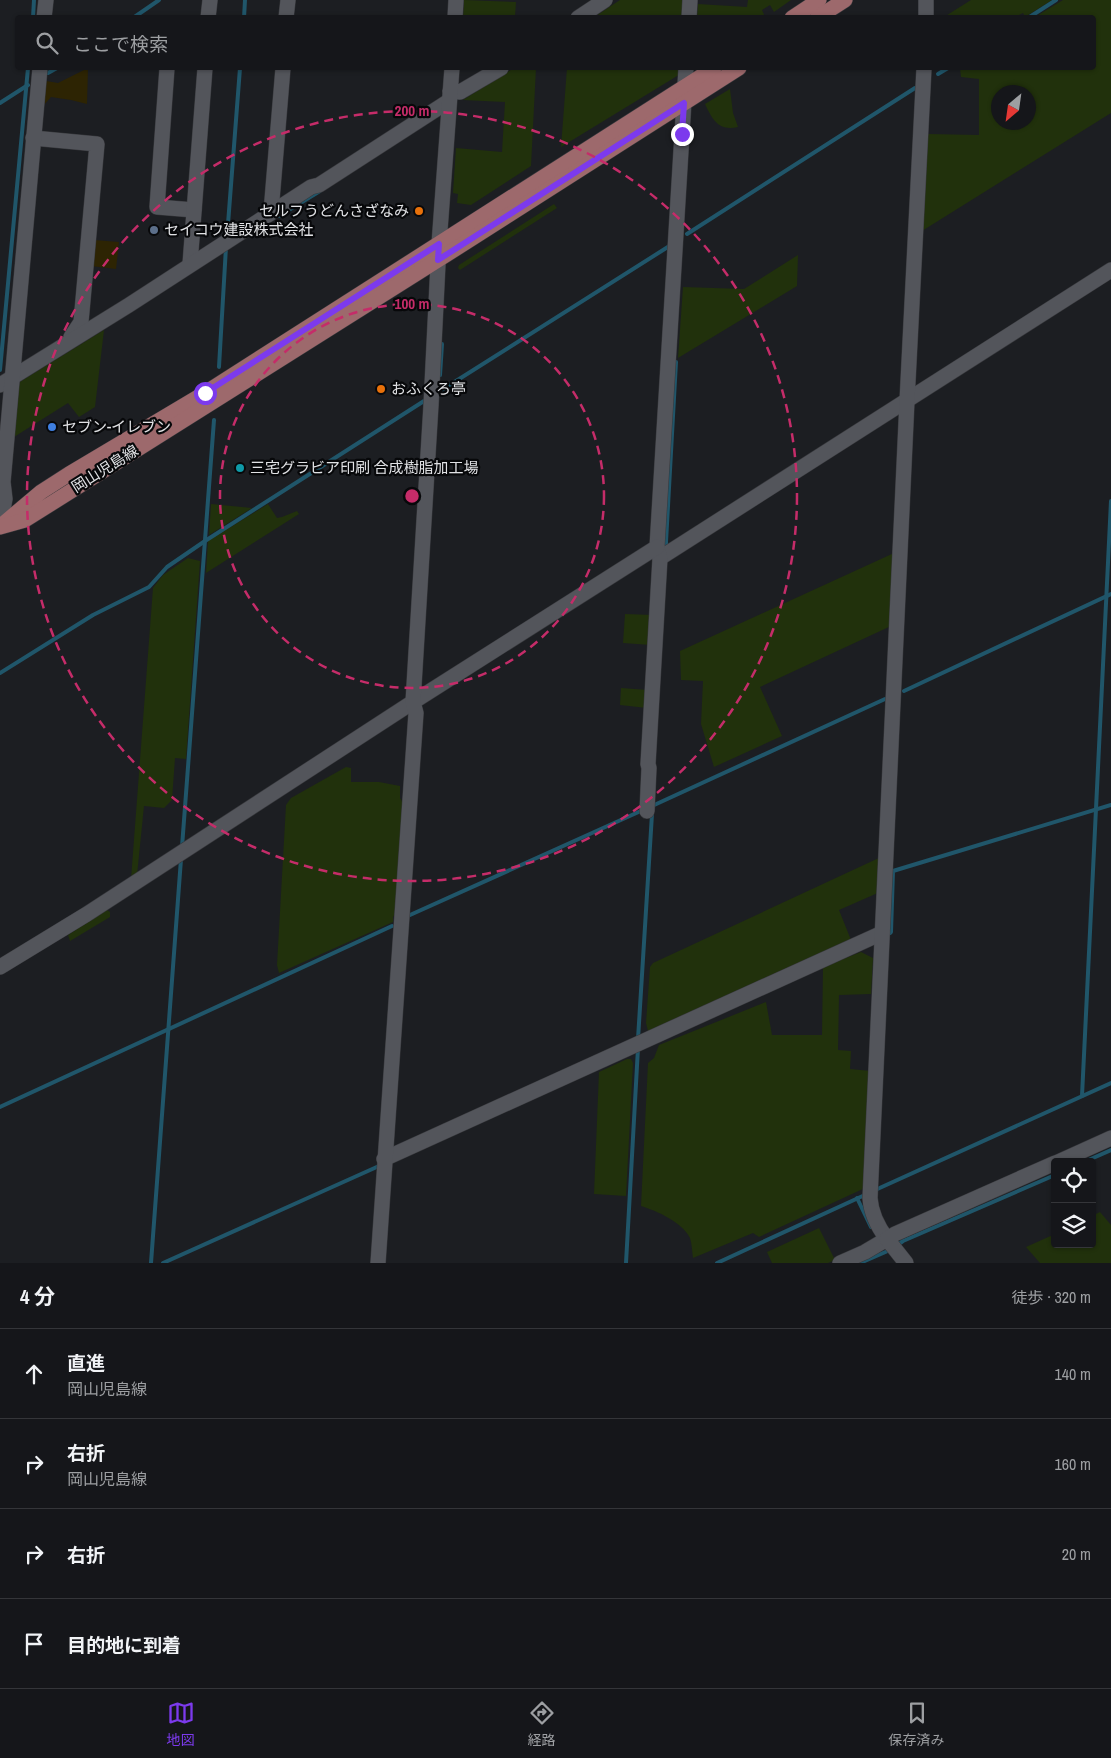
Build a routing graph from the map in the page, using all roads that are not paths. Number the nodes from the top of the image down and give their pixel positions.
1 (46, 0) edge
2 (210, 0) edge
3 (288, 0) edge
4 (456, 0) edge
5 (605, 0) edge
6 (690, 0) edge
7 (819, 0) edge
8 (845, 0) edge
9 (926, 0) edge
10 (44, 15) edge
11 (208, 15) edge
12 (286, 15) edge
13 (455, 15) edge
14 (582, 15) edge
15 (689, 15) edge
16 (796, 15) edge
17 (822, 15) edge
18 (926, 15) edge
19 (40, 70) edge
20 (167, 70) edge
21 (205, 70) edge
22 (283, 70) edge
23 (452, 70) edge
24 (497, 70) edge
25 (686, 70) edge
26 (711, 70) edge
27 (736, 70) edge
28 (924, 70) edge
29 (685, 86) junction
30 (453, 94) junction
31 (684, 103) junction
32 (33, 138) junction
33 (194, 210) junction
34 (271, 212) junction
35 (439, 244) junction
36 (438, 260) junction
37 (190, 264) junction
38 (1111, 270) edge
39 (65, 344) junction
40 (5, 382) edge
41 (906, 401) junction
42 (0, 527) edge
43 (662, 553) junction
44 (417, 703) junction
45 (647, 808) dead end
46 (882, 933) junction
47 (0, 967) edge
48 (1111, 1138) edge
49 (388, 1158) junction
50 (1065, 1158) edge
51 (1051, 1164) edge
52 (891, 1247) edge
53 (378, 1263) edge
54 (840, 1263) edge

1 - 10 street
2 - 11 street
3 - 12 street
4 - 13 street
5 - 14 street
6 - 15 street
7 - 16 main road
8 - 17 main road
9 - 18 street
19 - 32 street
20 - 33 street
21 - 33 street
22 - 34 street
23 - 30 street
24 - 30 street
25 - 29 street
26 - 29 main road, 岡山児島線
27 - 31 main road, 岡山児島線
28 - 41 street
29 - 31 street
29 - 35 main road, 岡山児島線
30 - 34 street
30 - 35 street
31 - 36 main road, 岡山児島線
31 - 43 street
32 - 39 street
32 - 40 street
33 - 37 street
34 - 37 street
35 - 36 street
35 - 42 main road, 岡山児島線
36 - 42 main road, 岡山児島線
36 - 44 street
37 - 39 street
38 - 41 street
39 - 40 street
40 - 42 street
41 - 43 street
41 - 46 street
43 - 44 street
43 - 45 street
44 - 47 street
44 - 49 street
46 - 49 street
46 - 52 street
48 - 50 street
49 - 53 street
51 - 52 street
52 - 54 street

